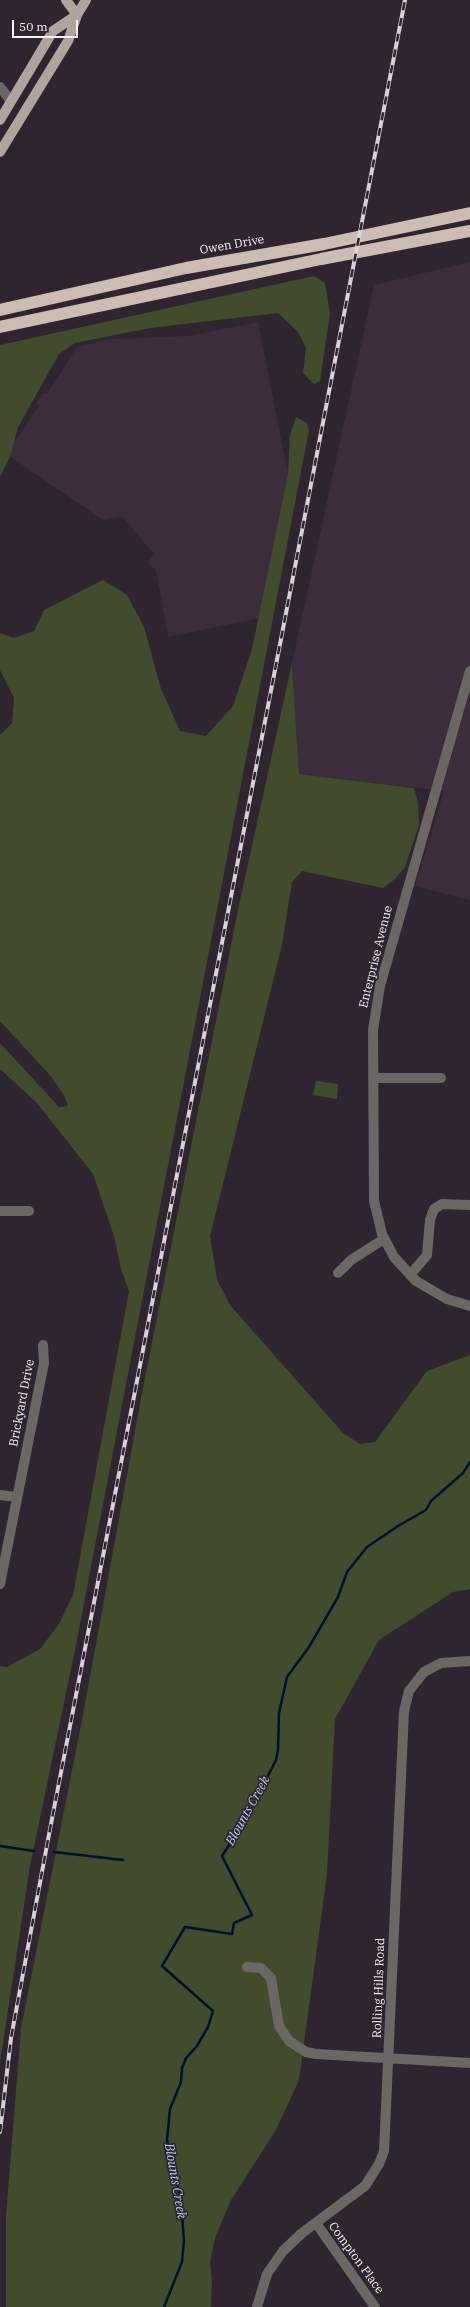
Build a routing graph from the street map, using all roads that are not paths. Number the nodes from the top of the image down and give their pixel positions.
1 (66, 0) edge
2 (86, 0) edge
3 (77, 15) junction
4 (0, 86) edge
5 (11, 101) junction
6 (0, 120) edge
7 (0, 152) edge
8 (470, 213) edge
9 (470, 231) edge
10 (0, 304) edge
11 (24, 305) junction
12 (0, 310) edge
13 (0, 327) edge
14 (470, 671) edge
15 (374, 1078) junction
16 (441, 1078) dead end
17 (470, 1205) edge
18 (0, 1211) edge
19 (29, 1211) dead end
20 (384, 1239) junction
21 (338, 1273) dead end
22 (410, 1275) junction
23 (470, 1306) edge
24 (43, 1345) dead end
25 (0, 1495) edge
26 (16, 1498) junction
27 (0, 1584) edge
28 (470, 1661) edge
29 (247, 1966) dead end
30 (390, 2058) junction
31 (470, 2063) edge
32 (316, 2223) junction
33 (257, 2307) edge
34 (375, 2307) edge

1 - 3 main road
2 - 3 main road
3 - 5 main road
3 - 7 main road
4 - 5 street
5 - 6 main road
8 - 11 highway, Owen Drive
9 - 13 highway
10 - 11 highway
11 - 12 highway, Owen Drive
14 - 15 street, Enterprise Avenue
15 - 16 street
15 - 20 street, Enterprise Avenue
17 - 22 street
18 - 19 street
20 - 21 street
20 - 22 street, Enterprise Avenue
22 - 23 street, Enterprise Avenue
24 - 26 street, Brickyard Drive
25 - 26 street
26 - 27 street, Brickyard Drive
28 - 30 street, Rolling Hills Road
29 - 30 street
30 - 31 street
30 - 32 street, Rolling Hills Road
32 - 33 street, Rolling Hills Road
32 - 34 street, Compton Place

